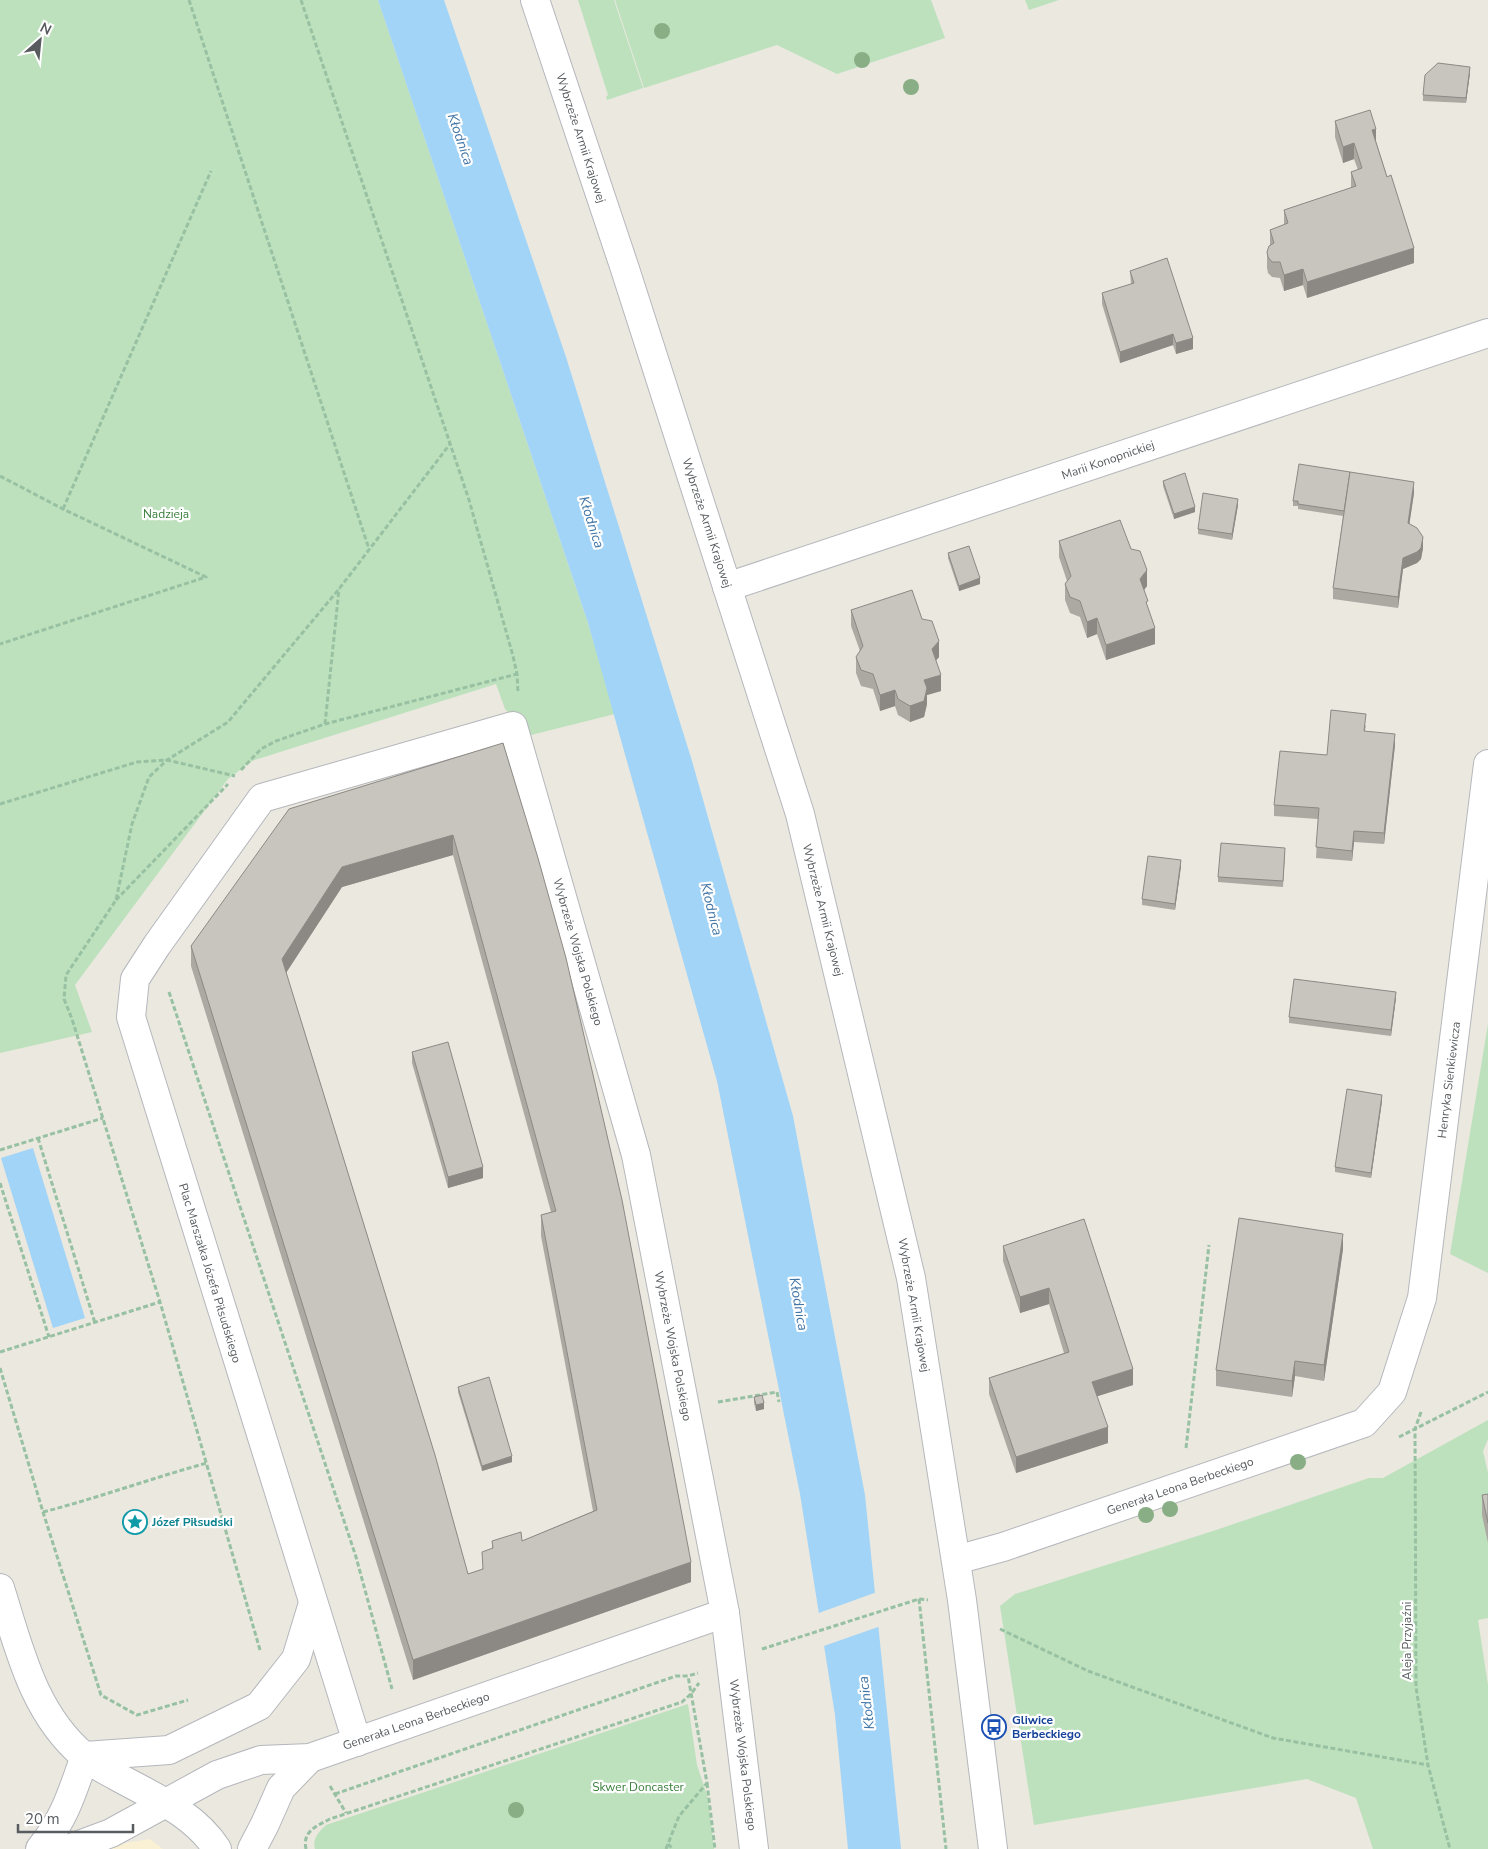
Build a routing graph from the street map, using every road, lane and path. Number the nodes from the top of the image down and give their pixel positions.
1 (189, 0) edge
2 (301, 0) edge
3 (535, 0) edge
4 (211, 171) dead end
5 (1488, 333) edge
6 (450, 444) junction
7 (0, 476) edge
8 (63, 509) junction
9 (369, 549) junction
10 (728, 587) junction
11 (339, 588) junction
12 (0, 644) edge
13 (325, 724) dead end
14 (513, 726) junction
15 (167, 760) junction
16 (1488, 764) edge
17 (235, 776) dead end
18 (0, 804) edge
19 (168, 987) dead end
20 (103, 1118) junction
21 (38, 1138) junction
22 (0, 1150) edge
23 (0, 1183) edge
24 (1209, 1245) dead end
25 (160, 1302) junction
26 (95, 1322) junction
27 (49, 1337) junction
28 (0, 1352) edge
29 (0, 1368) edge
30 (1392, 1392) joint
31 (1488, 1392) edge
32 (733, 1400) dead end
33 (779, 1402) dead end
34 (1185, 1456) dead end
35 (207, 1463) junction
36 (43, 1512) junction
37 (956, 1560) junction
38 (0, 1588) edge
39 (313, 1603) junction
40 (725, 1613) junction
41 (994, 1626) dead end
42 (778, 1642) dead end
43 (261, 1655) dead end
44 (703, 1671) dead end
45 (688, 1676) junction
46 (700, 1681) dead end
47 (392, 1689) dead end
48 (691, 1694) junction
49 (195, 1698) dead end
50 (356, 1742) junction
51 (84, 1756) junction
52 (310, 1758) junction
53 (1428, 1765) junction
54 (707, 1783) junction
55 (166, 1803) junction
56 (346, 1814) junction
57 (668, 1844) junction
58 (40, 1849) edge
59 (68, 1849) edge
60 (217, 1849) edge
61 (252, 1849) edge
62 (306, 1849) edge
63 (666, 1849) edge
64 (672, 1849) edge
65 (715, 1849) edge
66 (754, 1849) edge
67 (946, 1849) edge
68 (993, 1849) edge
69 (1450, 1849) edge

1 - 9 path
2 - 6 path
3 - 10 street, Wybrzeże Armii Krajowej
4 - 8 path
5 - 10 street, Marii Konopnickiej
6 - 9 path
6 - 14 path
7 - 8 path
8 - 12 path
9 - 11 path
10 - 37 street, Wybrzeże Armii Krajowej
11 - 13 path
11 - 15 path
14 - 39 street, Plac Marszałka Józefa Piłsudskiego
14 - 40 street, Wybrzeże Wojska Polskiego
15 - 17 path
15 - 18 path
15 - 20 path
16 - 30 street, Henryka Sienkiewicza
19 - 47 path
20 - 21 path
20 - 25 path
21 - 22 path
21 - 26 path
23 - 27 path
24 - 34 path
25 - 26 path
25 - 35 path
26 - 27 path
27 - 28 path
29 - 36 path
30 - 37 street, Generała Leona Berbeckiego
31 - 53 path, Aleja Przyjaźni
32 - 33 path
35 - 36 path
35 - 43 path
36 - 49 path
37 - 68 street, Wybrzeże Armii Krajowej
38 - 51 street
39 - 50 street, Plac Marszałka Józefa Piłsudskiego
39 - 51 street
40 - 50 street, Generała Leona Berbeckiego
40 - 66 street, Wybrzeże Wojska Polskiego
41 - 53 path
42 - 67 path
44 - 45 path
45 - 48 path
45 - 56 path
46 - 48 path
48 - 54 path
48 - 56 path
50 - 52 street, Generała Leona Berbeckiego
51 - 55 street
51 - 58 street
52 - 55 street, Generała Leona Berbeckiego
52 - 61 street
53 - 69 path, Aleja Przyjaźni
54 - 57 path
54 - 65 path
55 - 59 street, Generała Leona Berbeckiego
55 - 60 street
56 - 62 path
57 - 63 path
57 - 64 path

